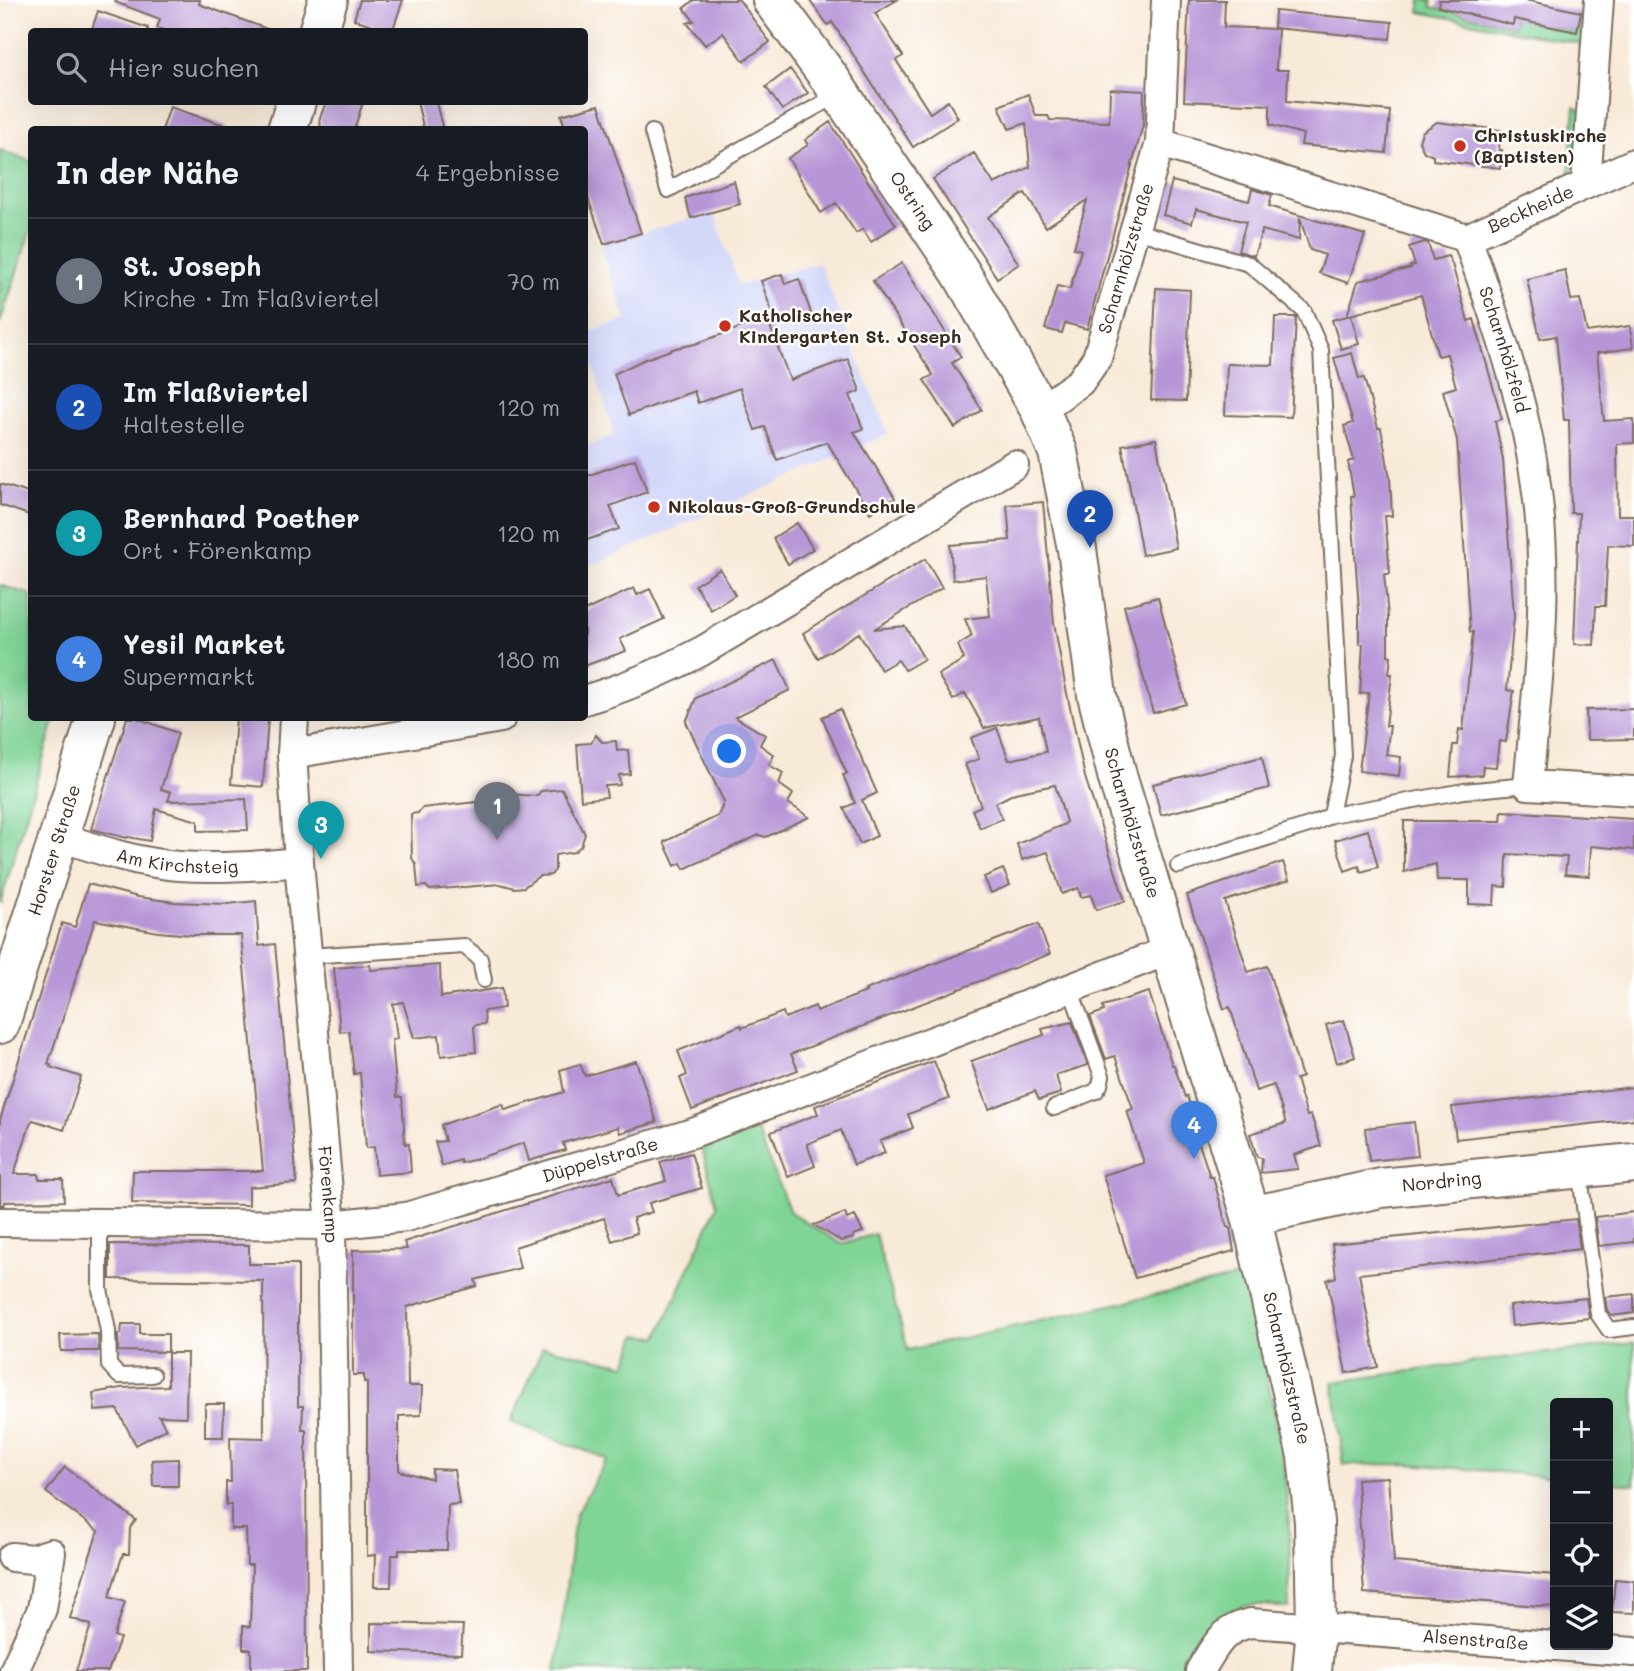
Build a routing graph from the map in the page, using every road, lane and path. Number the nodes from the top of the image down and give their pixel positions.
1 (772, 0) edge
2 (1166, 0) edge
3 (1599, 0) edge
4 (840, 94) junction
5 (295, 105) edge
6 (288, 126) edge
7 (652, 132) dead end
8 (1160, 143) junction
9 (1634, 163) edge
10 (1586, 184) junction
11 (1133, 230) junction
12 (1467, 239) junction
13 (1040, 410) junction
14 (1014, 464) dead end
15 (588, 699) edge
16 (95, 721) edge
17 (294, 721) edge
18 (484, 721) edge
19 (292, 754) junction
20 (1528, 785) junction
21 (1634, 791) edge
22 (1331, 815) junction
23 (57, 836) junction
24 (300, 865) junction
25 (1178, 866) dead end
26 (1170, 950) junction
27 (307, 956) junction
28 (484, 980) dead end
29 (1070, 988) junction
30 (0, 1024) edge
31 (1054, 1108) dead end
32 (1634, 1163) edge
33 (1578, 1168) junction
34 (1251, 1216) junction
35 (0, 1222) edge
36 (100, 1222) junction
37 (331, 1225) junction
38 (1634, 1327) edge
39 (153, 1375) dead end
40 (12, 1557) dead end
41 (1316, 1628) junction
42 (1634, 1652) edge
43 (15, 1671) edge
44 (338, 1671) edge
45 (1200, 1671) edge
46 (1312, 1671) edge

1 - 4 main road, Ostring
2 - 8 street, Scharnhölzstraße
3 - 10 street
4 - 7 lane
4 - 13 main road, Ostring
5 - 6 main road
8 - 11 street, Scharnhölzstraße
8 - 12 street
9 - 10 street, Beckheide
10 - 12 street, Beckheide
11 - 13 street, Scharnhölzstraße
11 - 22 lane
12 - 20 street, Scharnhölzfeld
13 - 26 main road, Scharnhölzstraße
14 - 15 street
16 - 23 main road, Horster Straße
17 - 19 street, Förenkamp
18 - 19 street
19 - 24 street, Förenkamp
20 - 21 street
20 - 22 lane
22 - 25 lane, Scharnhölzstraße
23 - 24 street, Am Kirchsteig
23 - 30 main road, Horster Straße
24 - 27 street, Förenkamp
26 - 29 street, Düppelstraße
26 - 34 main road, Scharnhölzstraße
27 - 28 lane
27 - 37 street, Förenkamp
29 - 31 lane
29 - 37 street, Düppelstraße
32 - 33 main road, Nordring
33 - 34 main road, Nordring
33 - 38 lane
34 - 41 main road, Scharnhölzstraße
35 - 36 street, Düppelstraße
36 - 37 street, Düppelstraße
36 - 39 lane
37 - 44 street, Förenkamp
40 - 43 street
41 - 42 street, Alsenstraße
41 - 45 street, Alsenstraße
41 - 46 main road, Scharnhölzstraße

